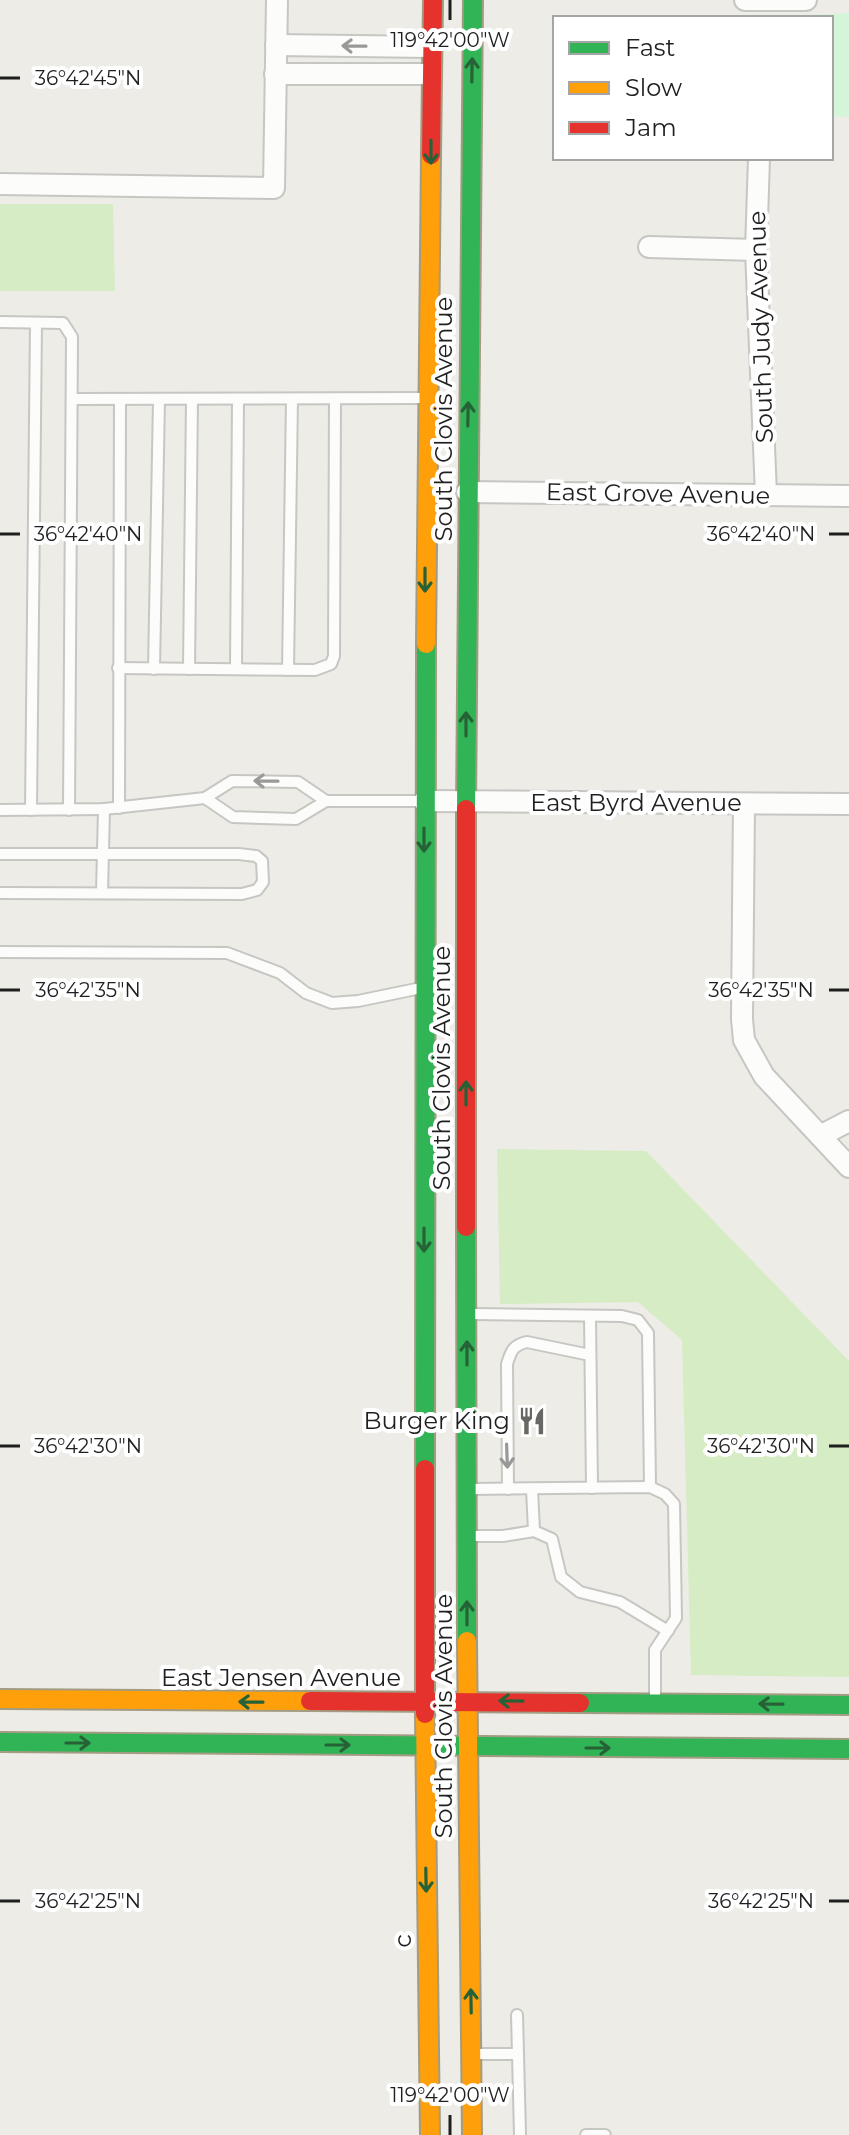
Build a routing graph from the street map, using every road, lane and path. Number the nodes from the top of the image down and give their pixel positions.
1 (277, 0) edge
2 (433, 0) edge
3 (473, 0) edge
4 (745, 0) edge
5 (806, 0) edge
6 (764, 1) edge
7 (276, 45) junction
8 (432, 47) junction
9 (275, 74) junction
10 (431, 74) junction
11 (759, 160) edge
12 (0, 184) edge
13 (649, 247) dead end
14 (756, 250) junction
15 (429, 310) junction
16 (0, 322) edge
17 (36, 323) junction
18 (427, 398) junction
19 (72, 399) junction
20 (120, 399) junction
21 (159, 399) junction
22 (192, 399) junction
23 (238, 399) junction
24 (292, 399) junction
25 (335, 399) junction
26 (447, 404) dead end
27 (449, 479) dead end
28 (467, 492) junction
29 (766, 495) junction
30 (849, 496) edge
31 (118, 668) junction
32 (154, 669) junction
33 (189, 669) junction
34 (236, 669) junction
35 (288, 670) junction
36 (205, 798) junction
37 (326, 801) junction
38 (424, 801) junction
39 (466, 802) junction
40 (744, 804) junction
41 (849, 804) edge
42 (119, 808) junction
43 (104, 809) junction
44 (0, 810) edge
45 (31, 810) junction
46 (69, 810) junction
47 (0, 854) edge
48 (103, 854) junction
49 (0, 893) edge
50 (102, 893) junction
51 (0, 952) edge
52 (425, 987) junction
53 (849, 1121) edge
54 (820, 1136) junction
55 (849, 1167) edge
56 (467, 1314) junction
57 (590, 1316) junction
58 (590, 1355) junction
59 (650, 1487) junction
60 (592, 1488) junction
61 (467, 1489) junction
62 (508, 1489) junction
63 (532, 1489) junction
64 (534, 1531) junction
65 (467, 1536) junction
66 (668, 1631) junction
67 (0, 1699) edge
68 (467, 1701) junction
69 (425, 1702) junction
70 (655, 1703) junction
71 (849, 1705) edge
72 (0, 1742) edge
73 (425, 1746) junction
74 (468, 1747) junction
75 (849, 1749) edge
76 (517, 2015) dead end
77 (471, 2054) junction
78 (518, 2054) junction
79 (430, 2135) edge
80 (472, 2135) edge
81 (520, 2135) edge
82 (586, 2135) edge
83 (605, 2135) edge

1 - 7 street
2 - 8 main road, South Clovis Avenue
28 -> 3 main road, South Clovis Avenue
4 - 6 street
5 - 6 street
8 -> 7 street
7 - 9 street
8 - 10 main road, South Clovis Avenue
9 - 10 street
9 - 12 street
10 -> 15 main road, South Clovis Avenue
11 - 14 street, South Judy Avenue
13 - 14 street
14 - 29 street, South Judy Avenue
15 - 18 main road, South Clovis Avenue
15 - 26 main road
16 - 17 lane
17 - 19 lane
17 - 45 lane
18 - 25 lane
18 -> 38 main road, South Clovis Avenue
19 - 20 lane
19 - 46 lane
20 - 21 lane
20 - 31 lane
21 - 22 lane
21 - 32 lane
22 - 23 lane
22 - 33 lane
23 - 24 lane
23 - 34 lane
24 - 25 lane
24 - 35 lane
25 - 35 lane
27 - 28 main road
28 - 29 street, East Grove Avenue
39 -> 28 main road, South Clovis Avenue
29 - 30 street, East Grove Avenue
31 - 32 lane
31 - 42 lane
32 - 33 lane
33 - 34 lane
34 - 35 lane
37 -> 36 lane
36 - 37 lane
36 - 42 lane
37 - 38 lane
38 - 39 street, East Byrd Avenue
38 -> 52 main road, South Clovis Avenue
39 - 40 street, East Byrd Avenue
56 -> 39 main road, South Clovis Avenue
40 - 41 street, East Byrd Avenue
40 - 54 street
42 - 43 lane
43 - 46 lane
43 - 48 lane
44 - 45 lane
45 - 46 lane
47 - 48 lane
48 - 50 lane
48 - 50 lane
49 - 50 lane
51 - 52 lane
52 -> 69 main road, South Clovis Avenue
53 - 54 street
54 - 55 street
56 - 57 lane
61 -> 56 main road, South Clovis Avenue
57 - 58 lane
57 - 59 lane
58 - 60 lane
58 -> 62 lane
59 - 60 lane
59 - 66 lane
60 - 63 lane
61 - 62 lane
61 - 65 main road, South Clovis Avenue
62 - 63 lane
63 - 64 lane
64 - 65 lane
64 - 66 lane
68 -> 65 main road, South Clovis Avenue
66 - 70 lane
69 -> 67 main road, East Jensen Avenue
68 - 69 main road, East Jensen Avenue
70 -> 68 main road, East Jensen Avenue
68 - 74 main road, South Clovis Avenue
69 - 73 main road, South Clovis Avenue
71 -> 70 main road, East Jensen Avenue
72 -> 73 main road
73 - 74 main road
73 -> 79 main road, c
74 -> 75 main road
77 -> 74 main road, South Clovis Avenue
76 - 78 lane
77 - 78 lane
77 - 80 main road, South Clovis Avenue
78 - 81 lane
82 - 83 lane

